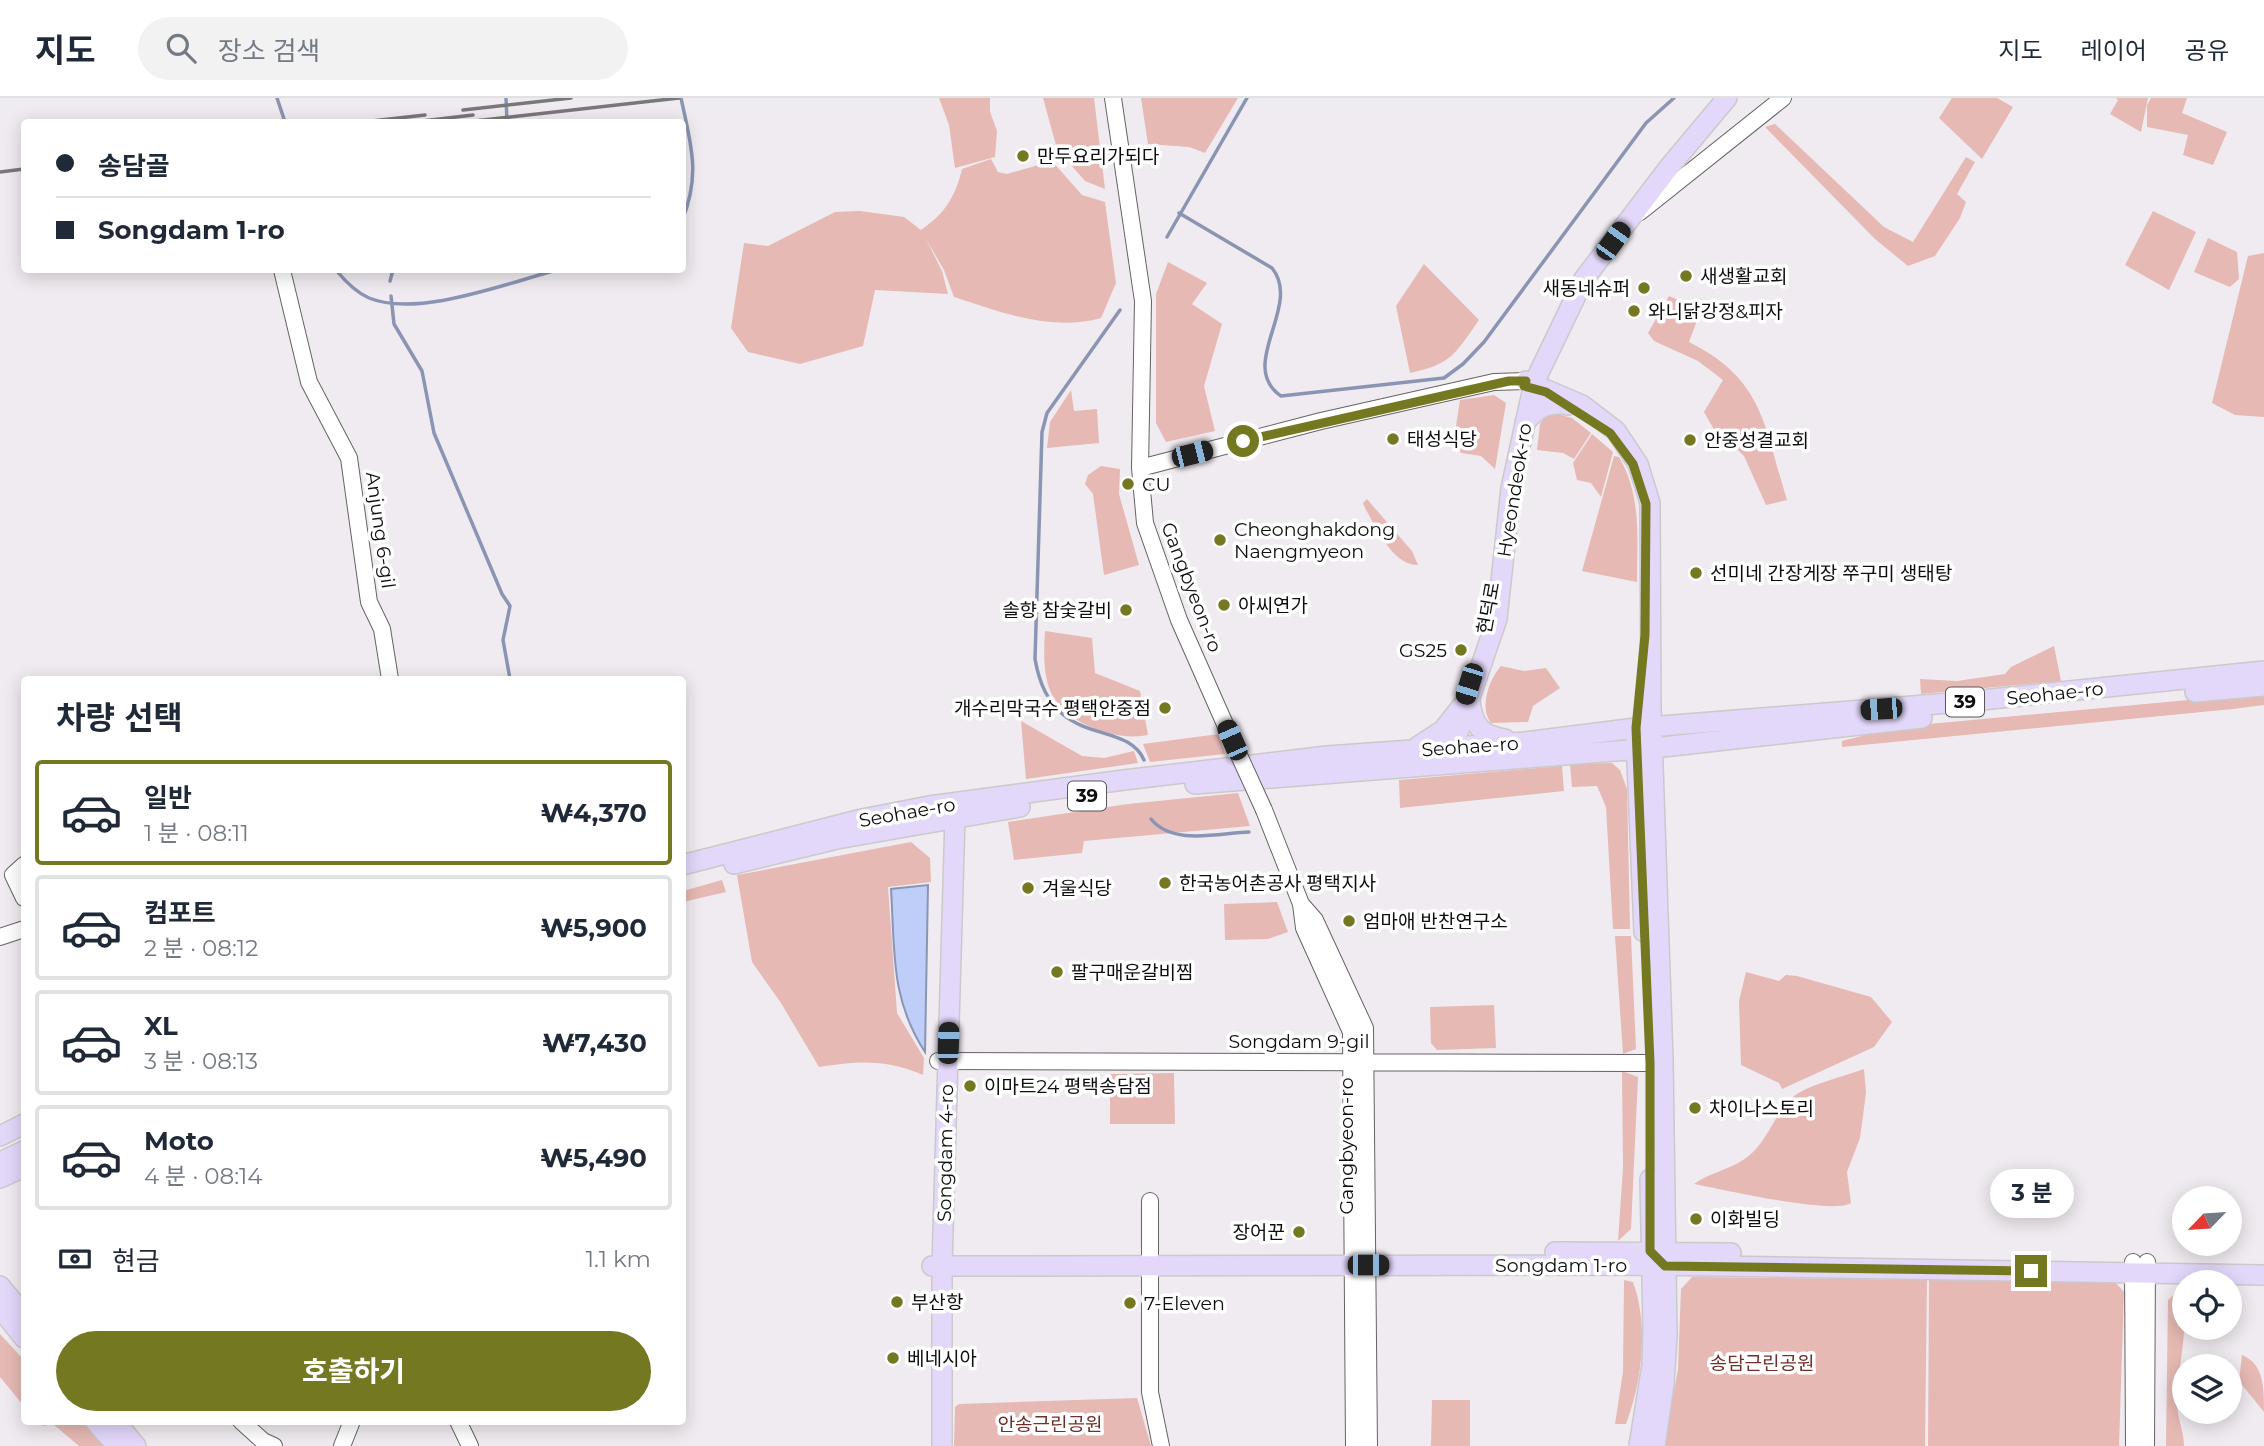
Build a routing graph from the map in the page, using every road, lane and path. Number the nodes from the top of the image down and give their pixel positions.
1 (1113, 98) edge
2 (1783, 98) edge
3 (1725, 100) edge
4 (1626, 223) junction
5 (283, 273) edge
6 (1529, 384) junction
7 (1568, 405) junction
8 (1525, 422) junction
9 (1140, 468) junction
10 (2264, 671) edge
11 (385, 676) edge
12 (2264, 685) edge
13 (1466, 704) junction
14 (1645, 727) junction
15 (1524, 742) junction
16 (1645, 749) junction
17 (1409, 750) junction
18 (1447, 755) junction
19 (950, 818) junction
20 (686, 865) edge
21 (21, 868) edge
22 (686, 878) edge
23 (21, 892) edge
24 (21, 930) edge
25 (0, 937) edge
26 (942, 1061) junction
27 (1360, 1062) junction
28 (1650, 1063) junction
29 (21, 1126) edge
30 (0, 1136) edge
31 (21, 1138) edge
32 (0, 1148) edge
33 (21, 1152) edge
34 (0, 1162) edge
35 (21, 1168) edge
36 (0, 1178) edge
37 (1150, 1201) dead end
38 (1657, 1258) junction
39 (1360, 1260) junction
40 (937, 1261) junction
41 (1150, 1262) junction
42 (2264, 1262) edge
43 (2141, 1267) junction
44 (2264, 1275) edge
45 (2, 1293) edge
46 (21, 1312) edge
47 (21, 1332) edge
48 (99, 1425) edge
49 (118, 1425) edge
50 (245, 1425) edge
51 (350, 1425) edge
52 (460, 1425) edge
53 (117, 1446) edge
54 (136, 1446) edge
55 (274, 1446) edge
56 (342, 1446) edge
57 (470, 1446) edge
58 (934, 1446) edge
59 (942, 1446) edge
60 (1161, 1446) edge
61 (1354, 1446) edge
62 (1369, 1446) edge
63 (1639, 1446) edge
64 (1655, 1446) edge
65 (2134, 1446) edge
66 (2146, 1446) edge

1 - 9 street, Gangbyeon-ro
2 - 4 street
3 - 4 main road
4 - 6 main road, 현덕로
5 - 11 street, Anjung 6-gil
6 - 7 main road
6 - 8 main road, Hyeondeok-ro
6 - 9 street
6 - 13 main road, 현덕로
6 - 14 main road
7 - 8 main road
7 - 14 main road
8 - 13 main road, Hyeondeok-ro
9 - 27 street, Gangbyeon-ro, bridge
10 - 14 main road, Seohae-ro / 39
12 - 16 main road, Seohae-ro / 39
13 - 15 main road
13 - 17 main road
13 - 18 main road, Hyeondeok-ro
14 - 15 main road, Seohae-ro / 39
14 - 16 main road
15 - 18 main road, Seohae-ro / 39
16 - 18 main road, Seohae-ro / 39
16 - 28 main road
16 - 38 main road
17 - 18 main road, Seohae-ro / 39
17 - 20 main road, Seohae-ro / 39
18 - 19 main road, Seohae-ro / 39
19 - 22 main road, Seohae-ro / 39
19 - 26 main road, Songdam 4-ro
21 - 23 street
24 - 25 street
26 - 27 street, Songdam 9-gil
26 - 40 main road, Songdam 4-ro
27 - 28 street, Songdam 9-gil
27 - 39 street, Gangbyeon-ro
28 - 38 main road
29 - 30 main road
31 - 32 main road
33 - 34 main road
35 - 36 main road
37 - 41 street
38 - 39 main road, Songdam 1-ro
38 - 43 main road, Songdam 1-ro
38 - 63 main road
38 - 64 main road
39 - 41 main road, Songdam 1-ro
39 - 61 street, Gangbyeon-ro
39 - 62 street, Gangbyeon-ro
40 - 41 main road, Songdam 1-ro
40 - 58 main road, Songdam 4-ro
40 - 59 main road, Songdam 4-ro
41 - 60 street
42 - 43 main road, Songdam 1-ro
43 - 44 main road, Songdam 1-ro
43 - 65 street
43 - 66 street
45 - 46 main road
45 - 47 main road
48 - 53 main road
49 - 54 main road
50 - 55 street
51 - 56 street
52 - 57 street

